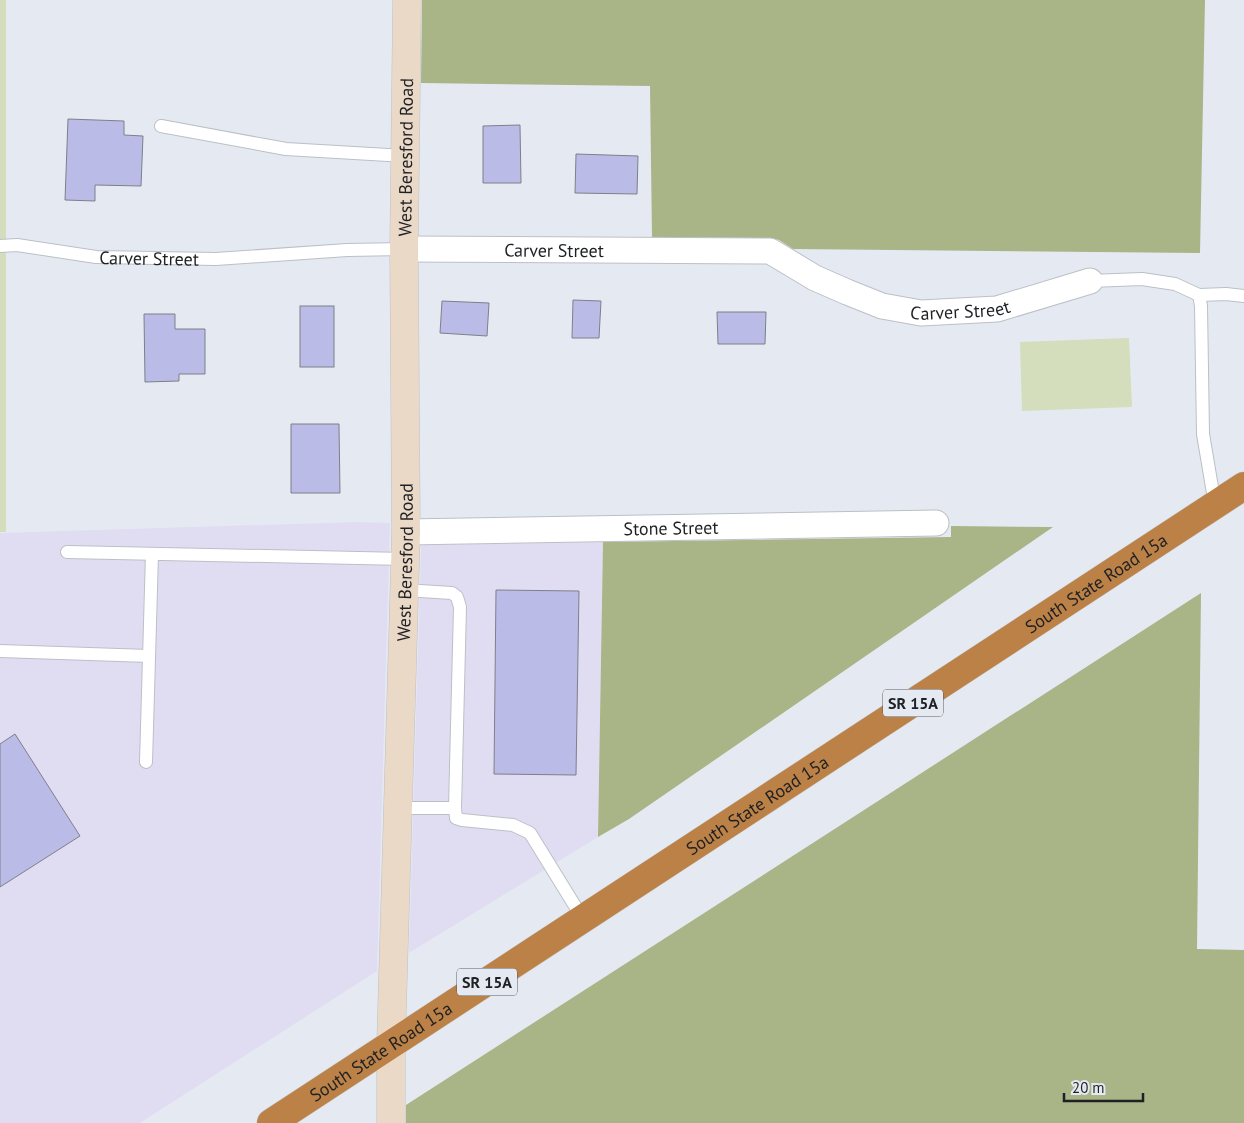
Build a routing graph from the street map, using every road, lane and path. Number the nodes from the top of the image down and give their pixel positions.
1 (407, 0) edge
2 (161, 126) dead end
3 (405, 156) junction
4 (0, 246) edge
5 (404, 250) junction
6 (1090, 281) joint
7 (1199, 295) junction
8 (1244, 296) edge
9 (1244, 486) edge
10 (1215, 505) junction
11 (936, 523) dead end
12 (406, 532) junction
13 (67, 552) dead end
14 (152, 554) junction
15 (405, 559) junction
16 (404, 590) junction
17 (0, 651) edge
18 (149, 656) junction
19 (146, 762) dead end
20 (398, 808) junction
21 (456, 808) junction
22 (582, 919) junction
23 (390, 1044) junction
24 (271, 1123) edge
25 (391, 1123) edge

1 - 3 street, West Beresford Road
2 - 3 lane
3 - 5 street, West Beresford Road
4 - 5 lane, Carver Street
5 - 6 street, Carver Street
5 - 12 street, West Beresford Road
6 - 7 lane
7 - 8 lane
7 - 10 lane
9 - 10 highway, South State Road 15a / SR 15A
10 - 22 highway, South State Road 15a / SR 15A
11 - 12 street, Stone Street
12 - 15 street, West Beresford Road
13 - 14 lane
14 - 15 lane
14 - 18 lane
15 - 16 street, West Beresford Road
16 - 20 street, West Beresford Road
16 - 21 lane
17 - 18 lane
18 - 19 lane
20 - 21 lane
20 - 23 street, West Beresford Road
21 - 22 lane
22 - 23 highway, South State Road 15a / SR 15A
23 - 24 highway, South State Road 15a / SR 15A
23 - 25 street, West Beresford Road

